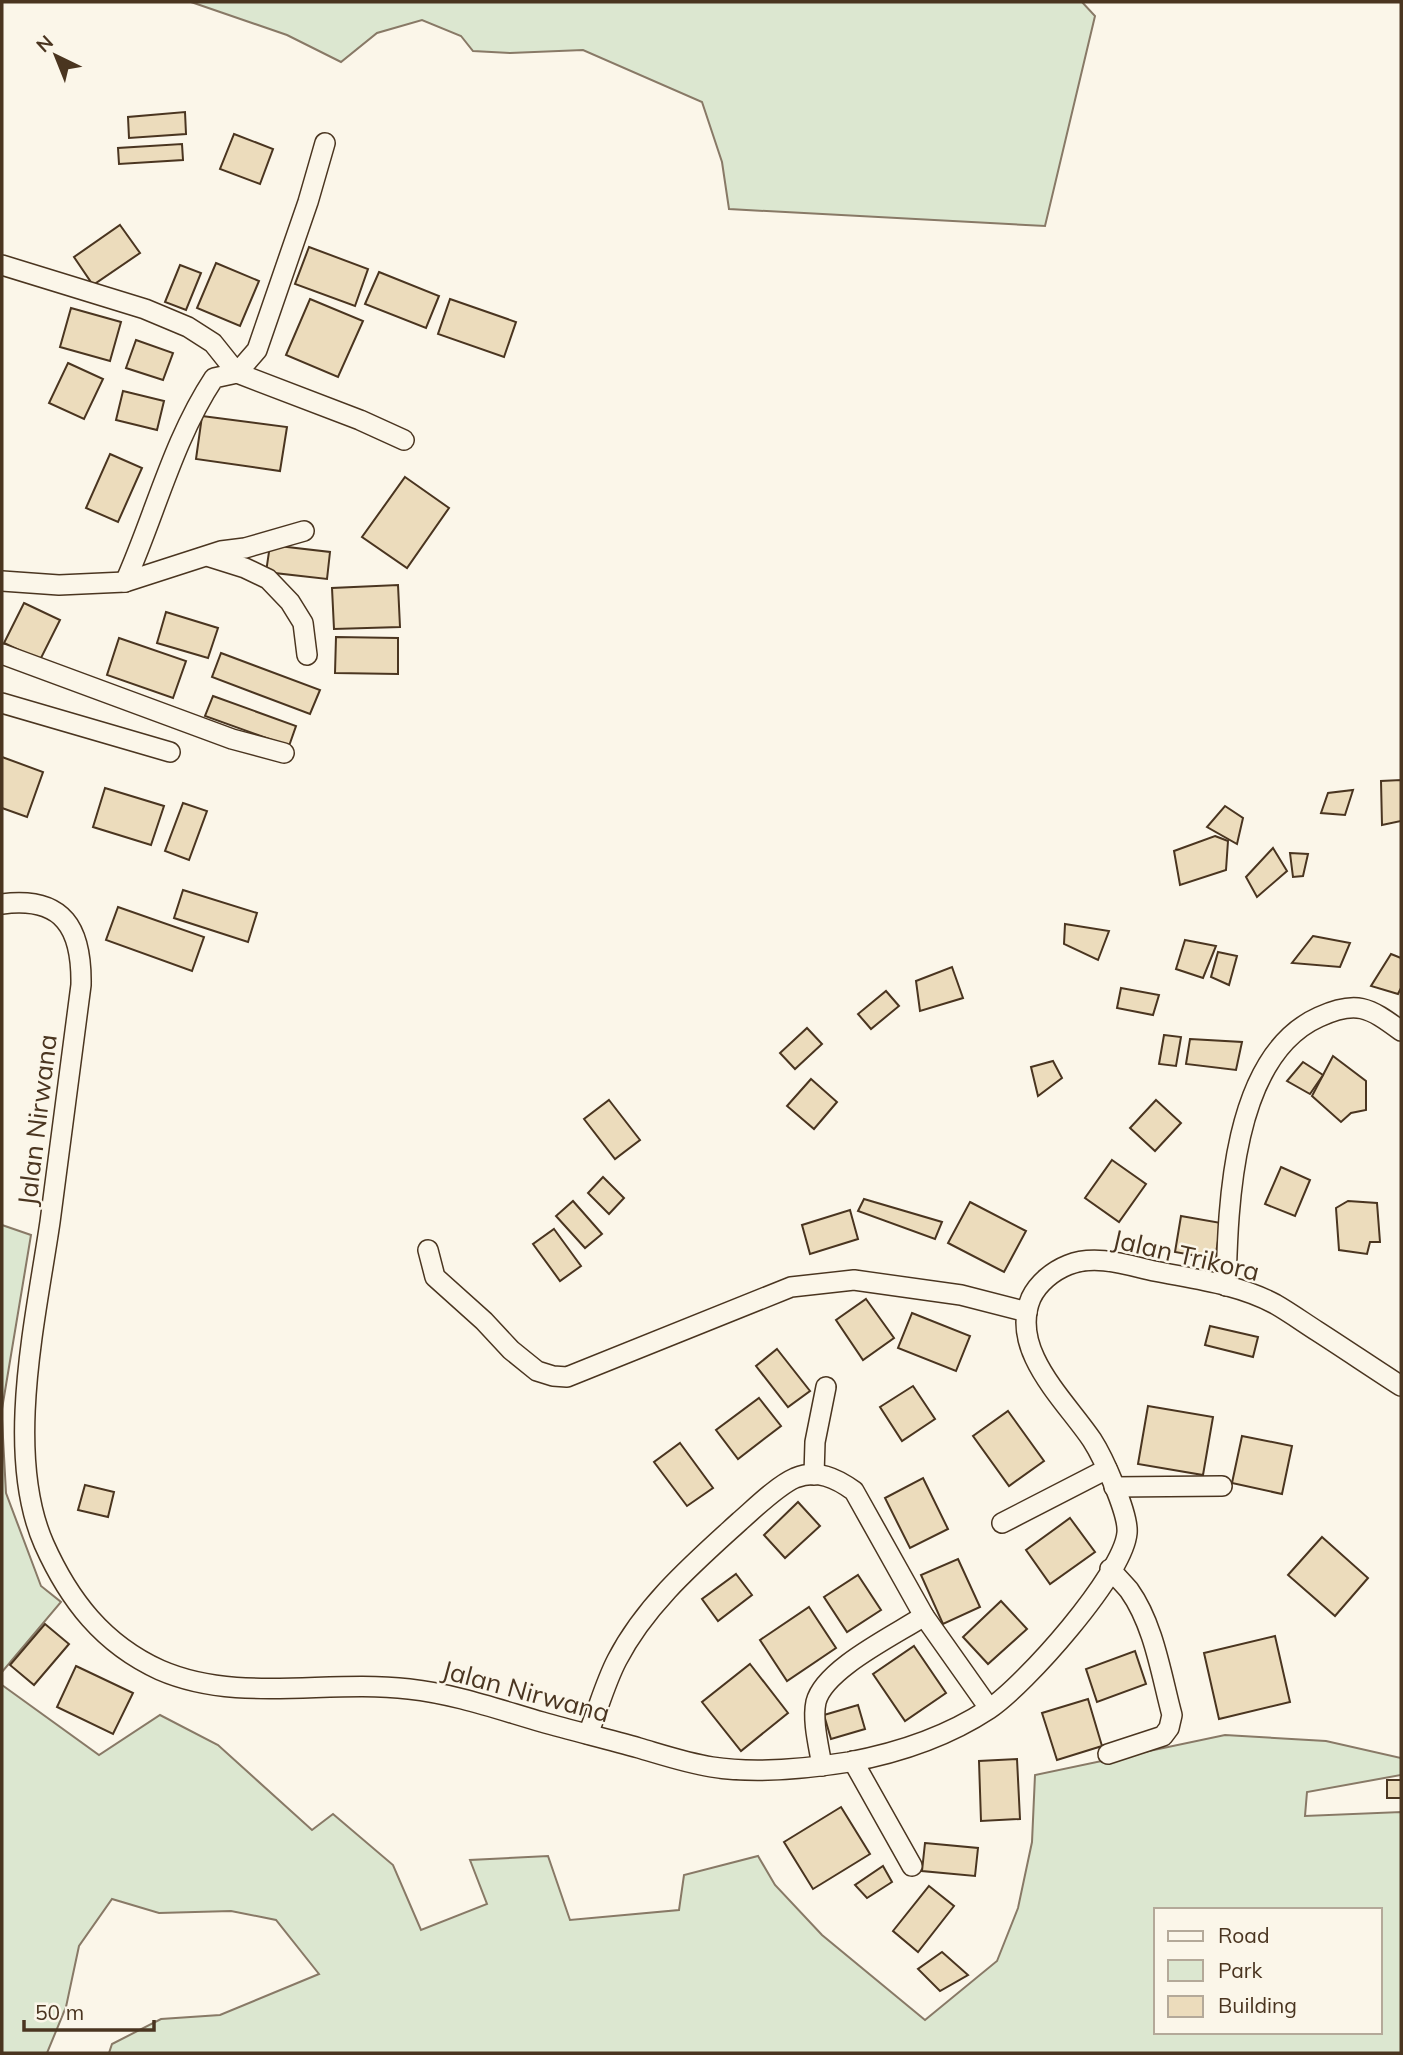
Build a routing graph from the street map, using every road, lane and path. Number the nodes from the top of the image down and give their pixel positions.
1 (325, 143) dead end
2 (2, 265) edge
3 (237, 373) junction
4 (404, 440) dead end
5 (304, 531) dead end
6 (210, 556) junction
7 (2, 581) edge
8 (125, 582) junction
9 (2, 654) edge
10 (307, 655) dead end
11 (2, 703) edge
12 (170, 752) dead end
13 (284, 753) dead end
14 (2, 904) edge
15 (1401, 1031) edge
16 (428, 1250) dead end
17 (1226, 1286) junction
18 (1030, 1304) junction
19 (1401, 1386) edge
20 (826, 1387) dead end
21 (814, 1475) junction
22 (1110, 1478) junction
23 (1222, 1486) dead end
24 (1002, 1522) dead end
25 (1110, 1569) junction
26 (924, 1616) junction
27 (989, 1708) junction
28 (588, 1734) junction
29 (1108, 1754) dead end
30 (853, 1761) junction
31 (821, 1766) junction
32 (912, 1866) dead end

1 - 3 street
2 - 3 street
3 - 4 street
3 - 8 street
5 - 6 street
6 - 8 street
6 - 10 street
7 - 8 street
9 - 13 street
11 - 12 street
14 - 28 street, Jalan Nirwana
15 - 17 street
16 - 18 street
17 - 18 street, Jalan Trikora
17 - 19 street, Jalan Trikora
18 - 22 street, Jalan Nirwana
20 - 21 street
21 - 26 street
21 - 28 street
22 - 23 street
22 - 24 street
22 - 25 street, Jalan Nirwana
25 - 27 street, Jalan Nirwana
25 - 29 street
26 - 27 street
26 - 31 street
27 - 30 street, Jalan Nirwana
28 - 31 street, Jalan Nirwana
30 - 31 street, Jalan Nirwana
30 - 32 street

